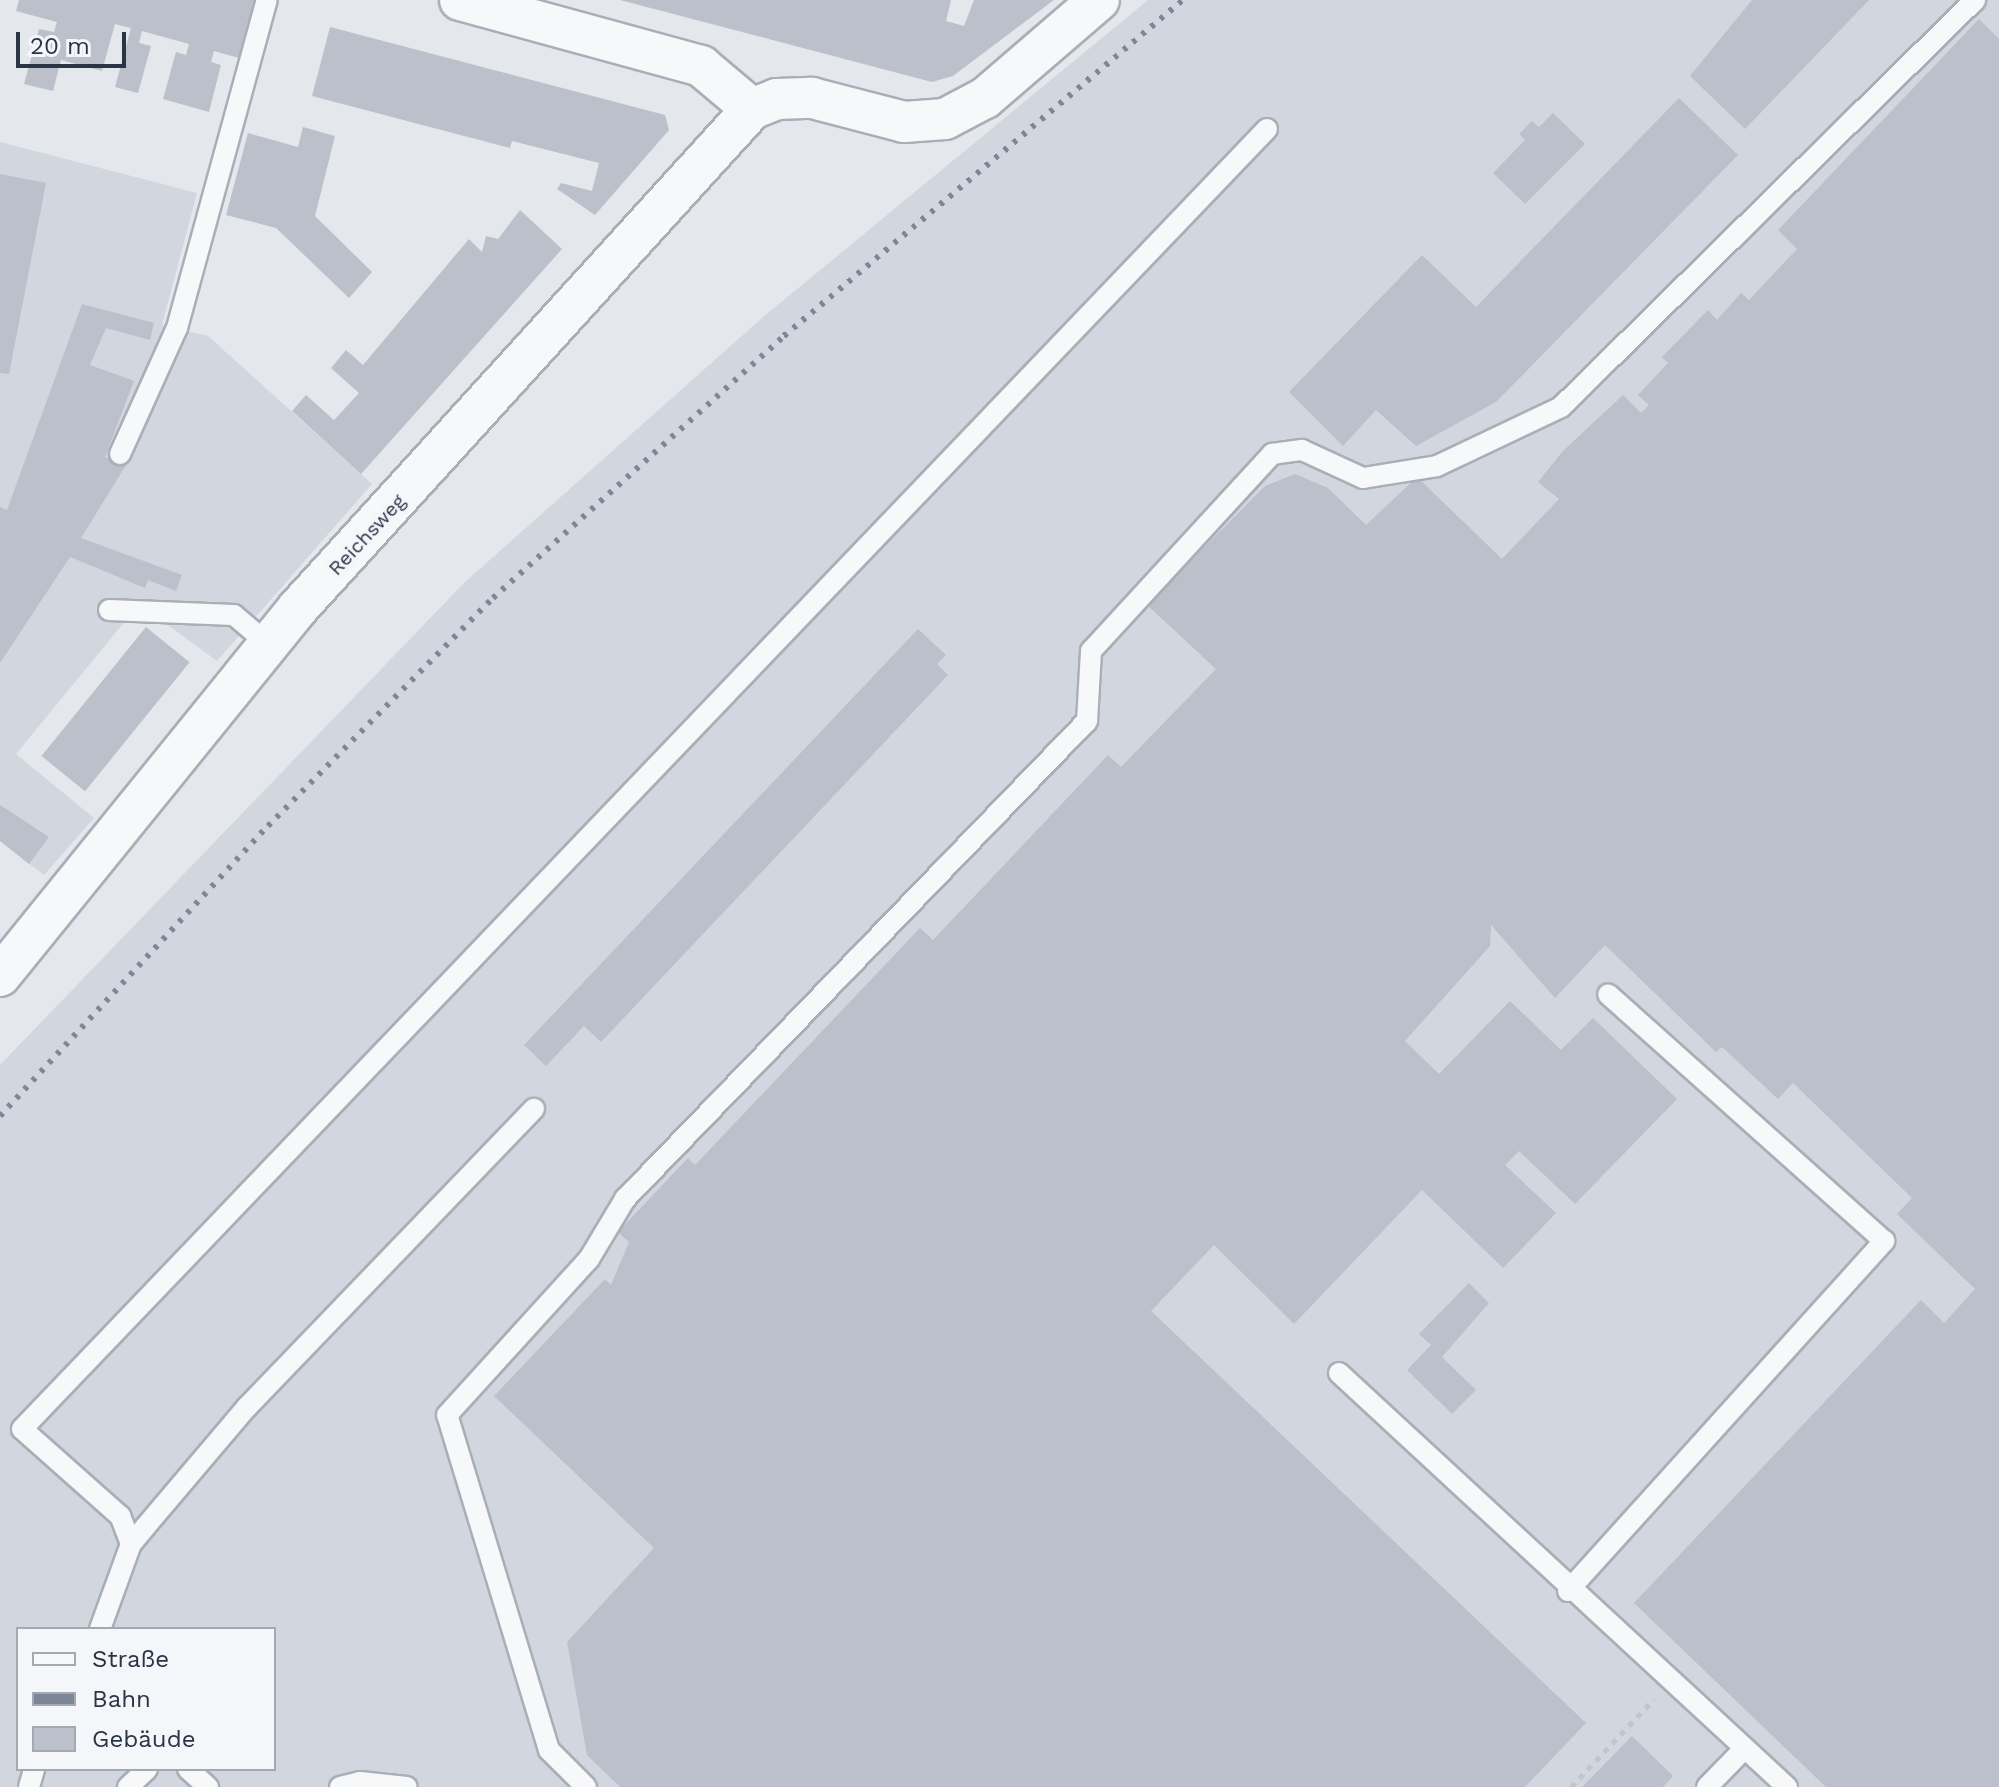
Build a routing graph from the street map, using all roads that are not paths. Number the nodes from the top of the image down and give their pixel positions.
1 (267, 0) edge
2 (460, 0) edge
3 (1099, 0) edge
4 (1975, 0) edge
5 (752, 109) junction
6 (1267, 129) dead end
7 (120, 454) dead end
8 (109, 610) dead end
9 (268, 644) junction
10 (0, 976) edge
11 (1608, 994) dead end
12 (534, 1109) dead end
13 (1339, 1373) dead end
14 (131, 1544) junction
15 (1568, 1591) junction
16 (101, 1627) edge
17 (1745, 1748) junction
18 (145, 1771) edge
19 (190, 1771) edge
20 (128, 1787) edge
21 (208, 1787) edge
22 (340, 1787) edge
23 (407, 1787) edge
24 (586, 1787) edge
25 (1707, 1787) edge
26 (1787, 1787) edge

1 - 7 lane
2 - 5 street
3 - 5 street
4 - 24 lane
5 - 9 street, Reichsweg
6 - 14 lane
8 - 9 lane
9 - 10 street, Reichsweg
11 - 15 lane
12 - 14 lane
13 - 15 lane
14 - 16 lane
15 - 17 lane
17 - 25 lane
17 - 26 lane
18 - 20 lane
19 - 21 lane
22 - 23 lane

